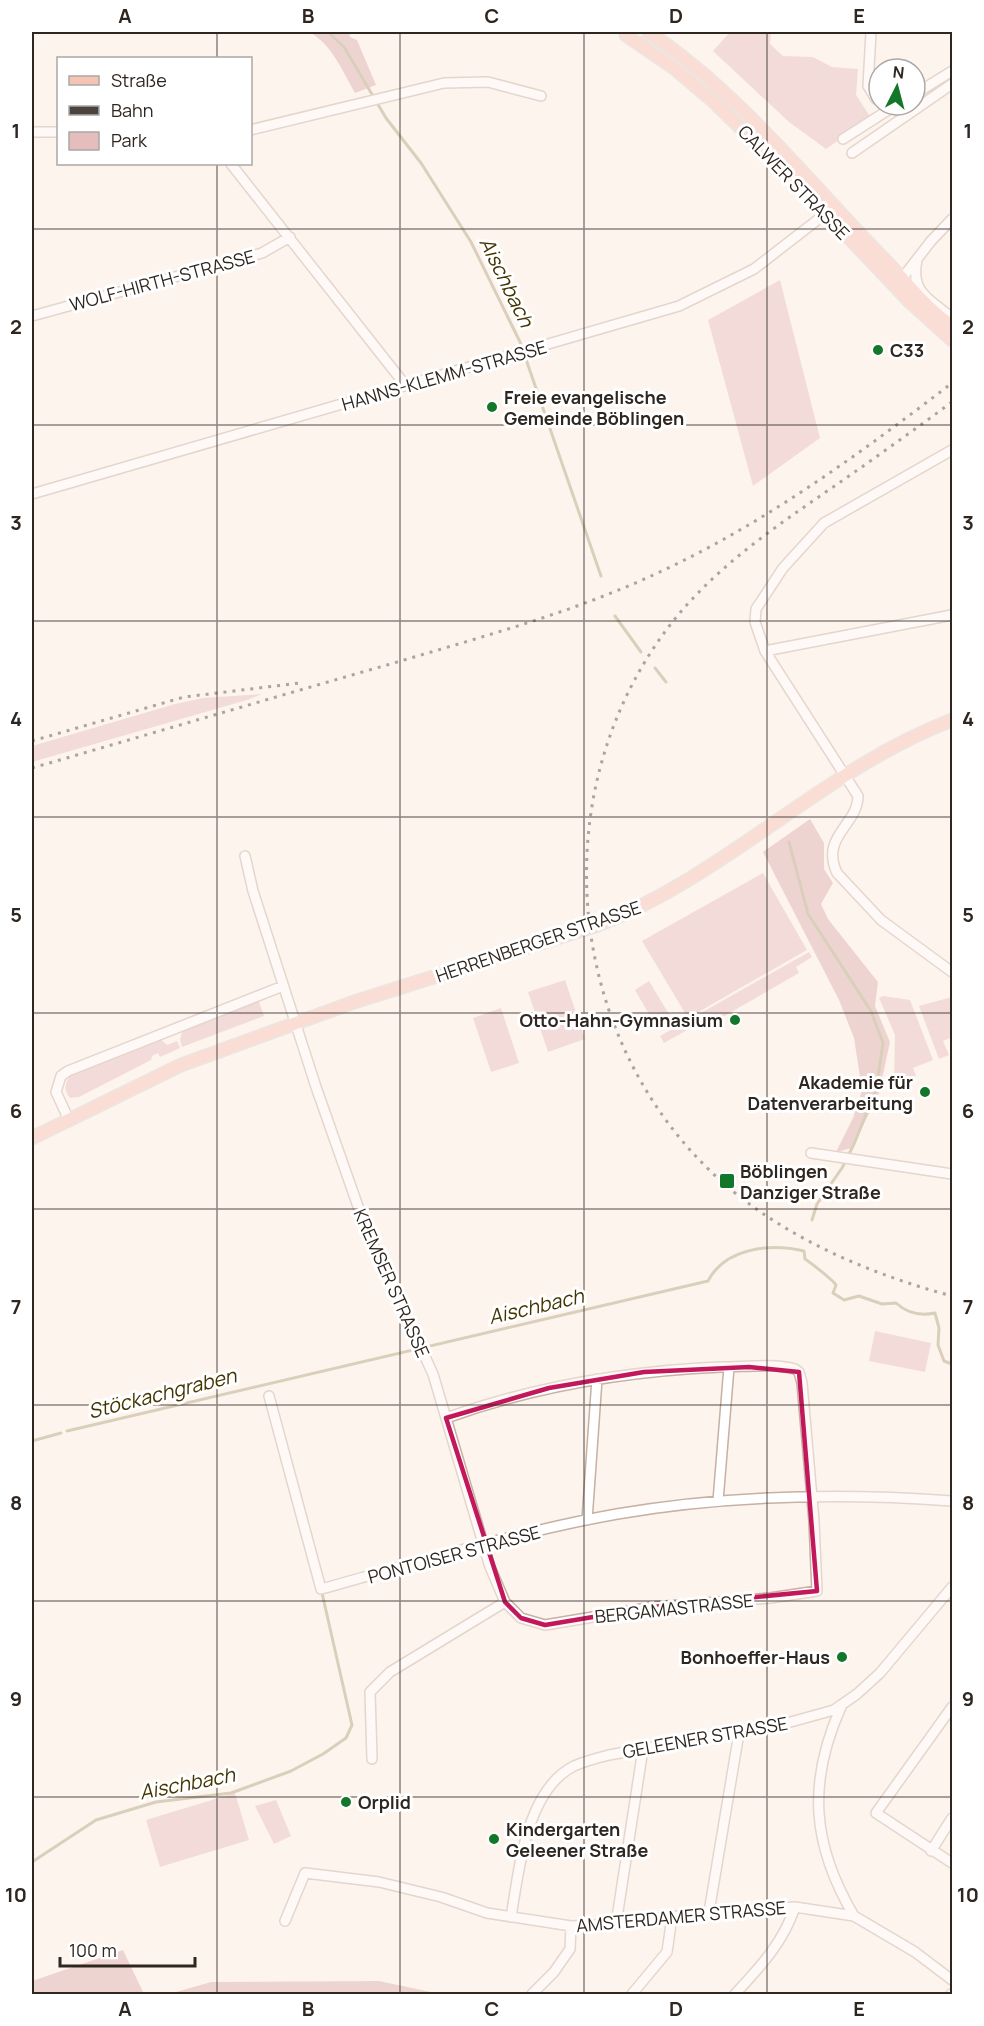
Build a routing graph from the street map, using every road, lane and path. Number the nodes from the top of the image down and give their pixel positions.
1 (648, 32) edge
2 (871, 32) edge
3 (627, 33) edge
4 (870, 57) edge
5 (952, 71) edge
6 (952, 84) edge
7 (927, 87) edge
8 (541, 96) dead end
9 (878, 117) edge
10 (252, 130) edge
11 (32, 132) edge
12 (57, 132) edge
13 (843, 140) dead end
14 (852, 153) dead end
15 (232, 165) edge
16 (829, 211) junction
17 (952, 219) edge
18 (290, 237) junction
19 (904, 282) junction
20 (32, 316) edge
21 (948, 324) edge
22 (952, 340) edge
23 (406, 386) junction
24 (952, 450) edge
25 (32, 494) edge
26 (952, 615) edge
27 (765, 651) junction
28 (952, 720) edge
29 (845, 775) junction
30 (245, 856) dead end
31 (952, 972) edge
32 (283, 986) junction
33 (295, 1022) junction
34 (69, 1120) junction
35 (32, 1138) edge
36 (811, 1153) dead end
37 (952, 1174) edge
38 (729, 1367) junction
39 (597, 1379) junction
40 (268, 1396) dead end
41 (446, 1418) junction
42 (812, 1496) junction
43 (718, 1501) junction
44 (952, 1501) edge
45 (587, 1520) junction
46 (483, 1545) junction
47 (952, 1587) edge
48 (505, 1602) junction
49 (841, 1707) junction
50 (951, 1713) edge
51 (739, 1733) junction
52 (643, 1749) junction
53 (372, 1759) dead end
54 (952, 1818) edge
55 (931, 1851) junction
56 (952, 1863) edge
57 (795, 1907) junction
58 (709, 1912) junction
59 (854, 1916) junction
60 (511, 1917) junction
61 (672, 1917) junction
62 (285, 1921) dead end
63 (616, 1924) junction
64 (571, 1926) junction
65 (952, 1980) edge
66 (532, 1995) edge
67 (632, 1995) edge
68 (735, 1995) edge

1 - 16 main road, CALWER STRASSE
2 - 4 street
3 - 16 main road, CALWER STRASSE
5 - 7 street
6 - 14 street
8 - 10 street
9 - 13 street
11 - 12 street
15 - 18 street
16 - 19 main road, CALWER STRASSE
16 - 23 street, HANNS-KLEMM-STRASSE
17 - 19 street
18 - 20 street, WOLF-HIRTH-STRASSE
18 - 23 street
19 - 21 main road, CALWER STRASSE
21 - 22 main road, CALWER STRASSE
23 - 25 street, HANNS-KLEMM-STRASSE
24 - 27 street
26 - 27 street
27 - 29 street
28 - 29 main road, HERRENBERGER STRASSE
29 - 31 street
29 - 33 main road, HERRENBERGER STRASSE
30 - 32 street
32 - 33 street
32 - 34 street
33 - 34 main road, HERRENBERGER STRASSE
33 - 41 street, KREMSER STRASSE
34 - 35 main road, HERRENBERGER STRASSE
36 - 37 street
38 - 39 street
38 - 42 street
38 - 43 street
39 - 41 street
39 - 45 street
40 - 46 street, PONTOISER STRASSE
41 - 46 street, KREMSER STRASSE
42 - 43 street, PONTOISER STRASSE
42 - 44 street, PONTOISER STRASSE
42 - 48 street, BERGAMASTRASSE
43 - 45 street, PONTOISER STRASSE
45 - 46 street, PONTOISER STRASSE
46 - 48 street
47 - 49 street, GELEENER STRASSE
48 - 53 street
49 - 51 street, GELEENER STRASSE
49 - 59 street
50 - 55 street
51 - 52 street, GELEENER STRASSE
51 - 58 street
52 - 60 street, GELEENER STRASSE
52 - 63 street
54 - 55 street
55 - 56 street
57 - 58 street, AMSTERDAMER STRASSE
57 - 59 street, AMSTERDAMER STRASSE
57 - 68 street
58 - 61 street, AMSTERDAMER STRASSE
59 - 65 street, AMSTERDAMER STRASSE
60 - 62 street, AMSTERDAMER STRASSE
60 - 64 street, AMSTERDAMER STRASSE
61 - 63 street, AMSTERDAMER STRASSE
61 - 67 street
63 - 64 street, AMSTERDAMER STRASSE
64 - 66 street

